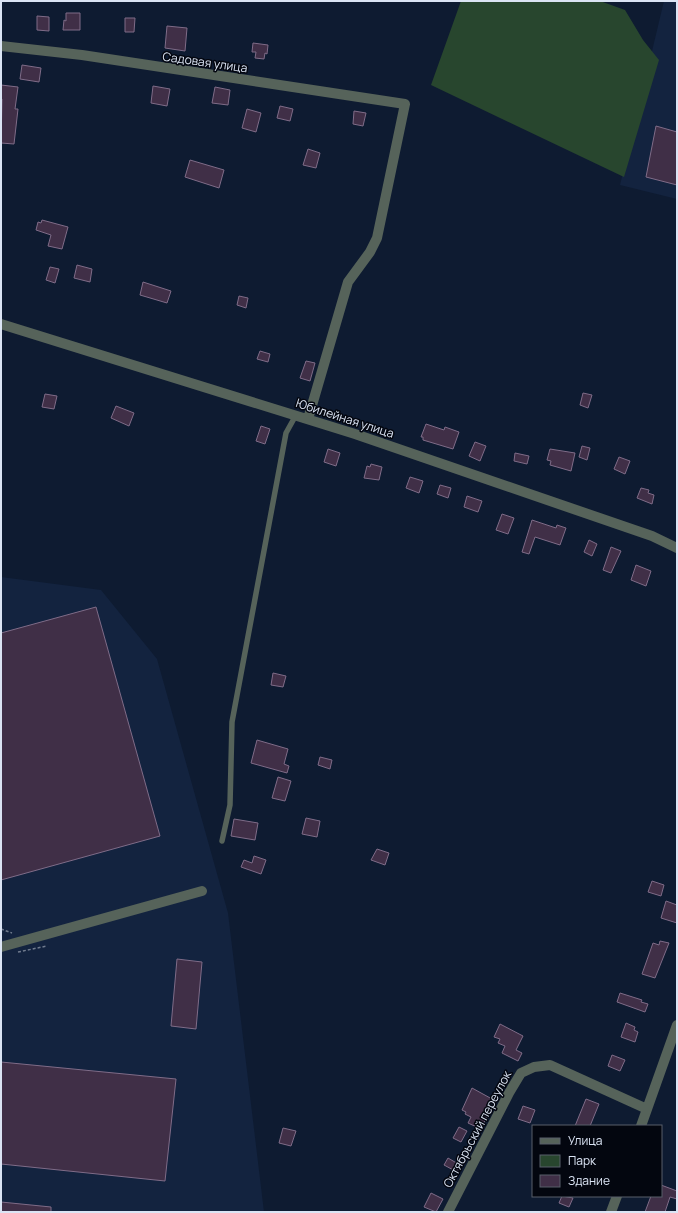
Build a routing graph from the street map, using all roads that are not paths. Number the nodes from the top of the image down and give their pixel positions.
1 (1, 46) edge
2 (1, 324) edge
3 (296, 415) junction
4 (308, 419) junction
5 (677, 548) edge
6 (222, 841) dead end
7 (202, 891) dead end
8 (1, 947) edge
9 (677, 1025) edge
10 (647, 1109) junction
11 (641, 1125) edge
12 (617, 1197) edge
13 (448, 1212) edge
14 (611, 1212) edge

1 - 4 street, Садовая улица
2 - 3 street, Юбилейная улица
3 - 4 street, Юбилейная улица
3 - 6 lane
4 - 5 street, Юбилейная улица
7 - 8 street
9 - 10 street
10 - 11 street
10 - 13 street, Октябрьский переулок
12 - 14 street

